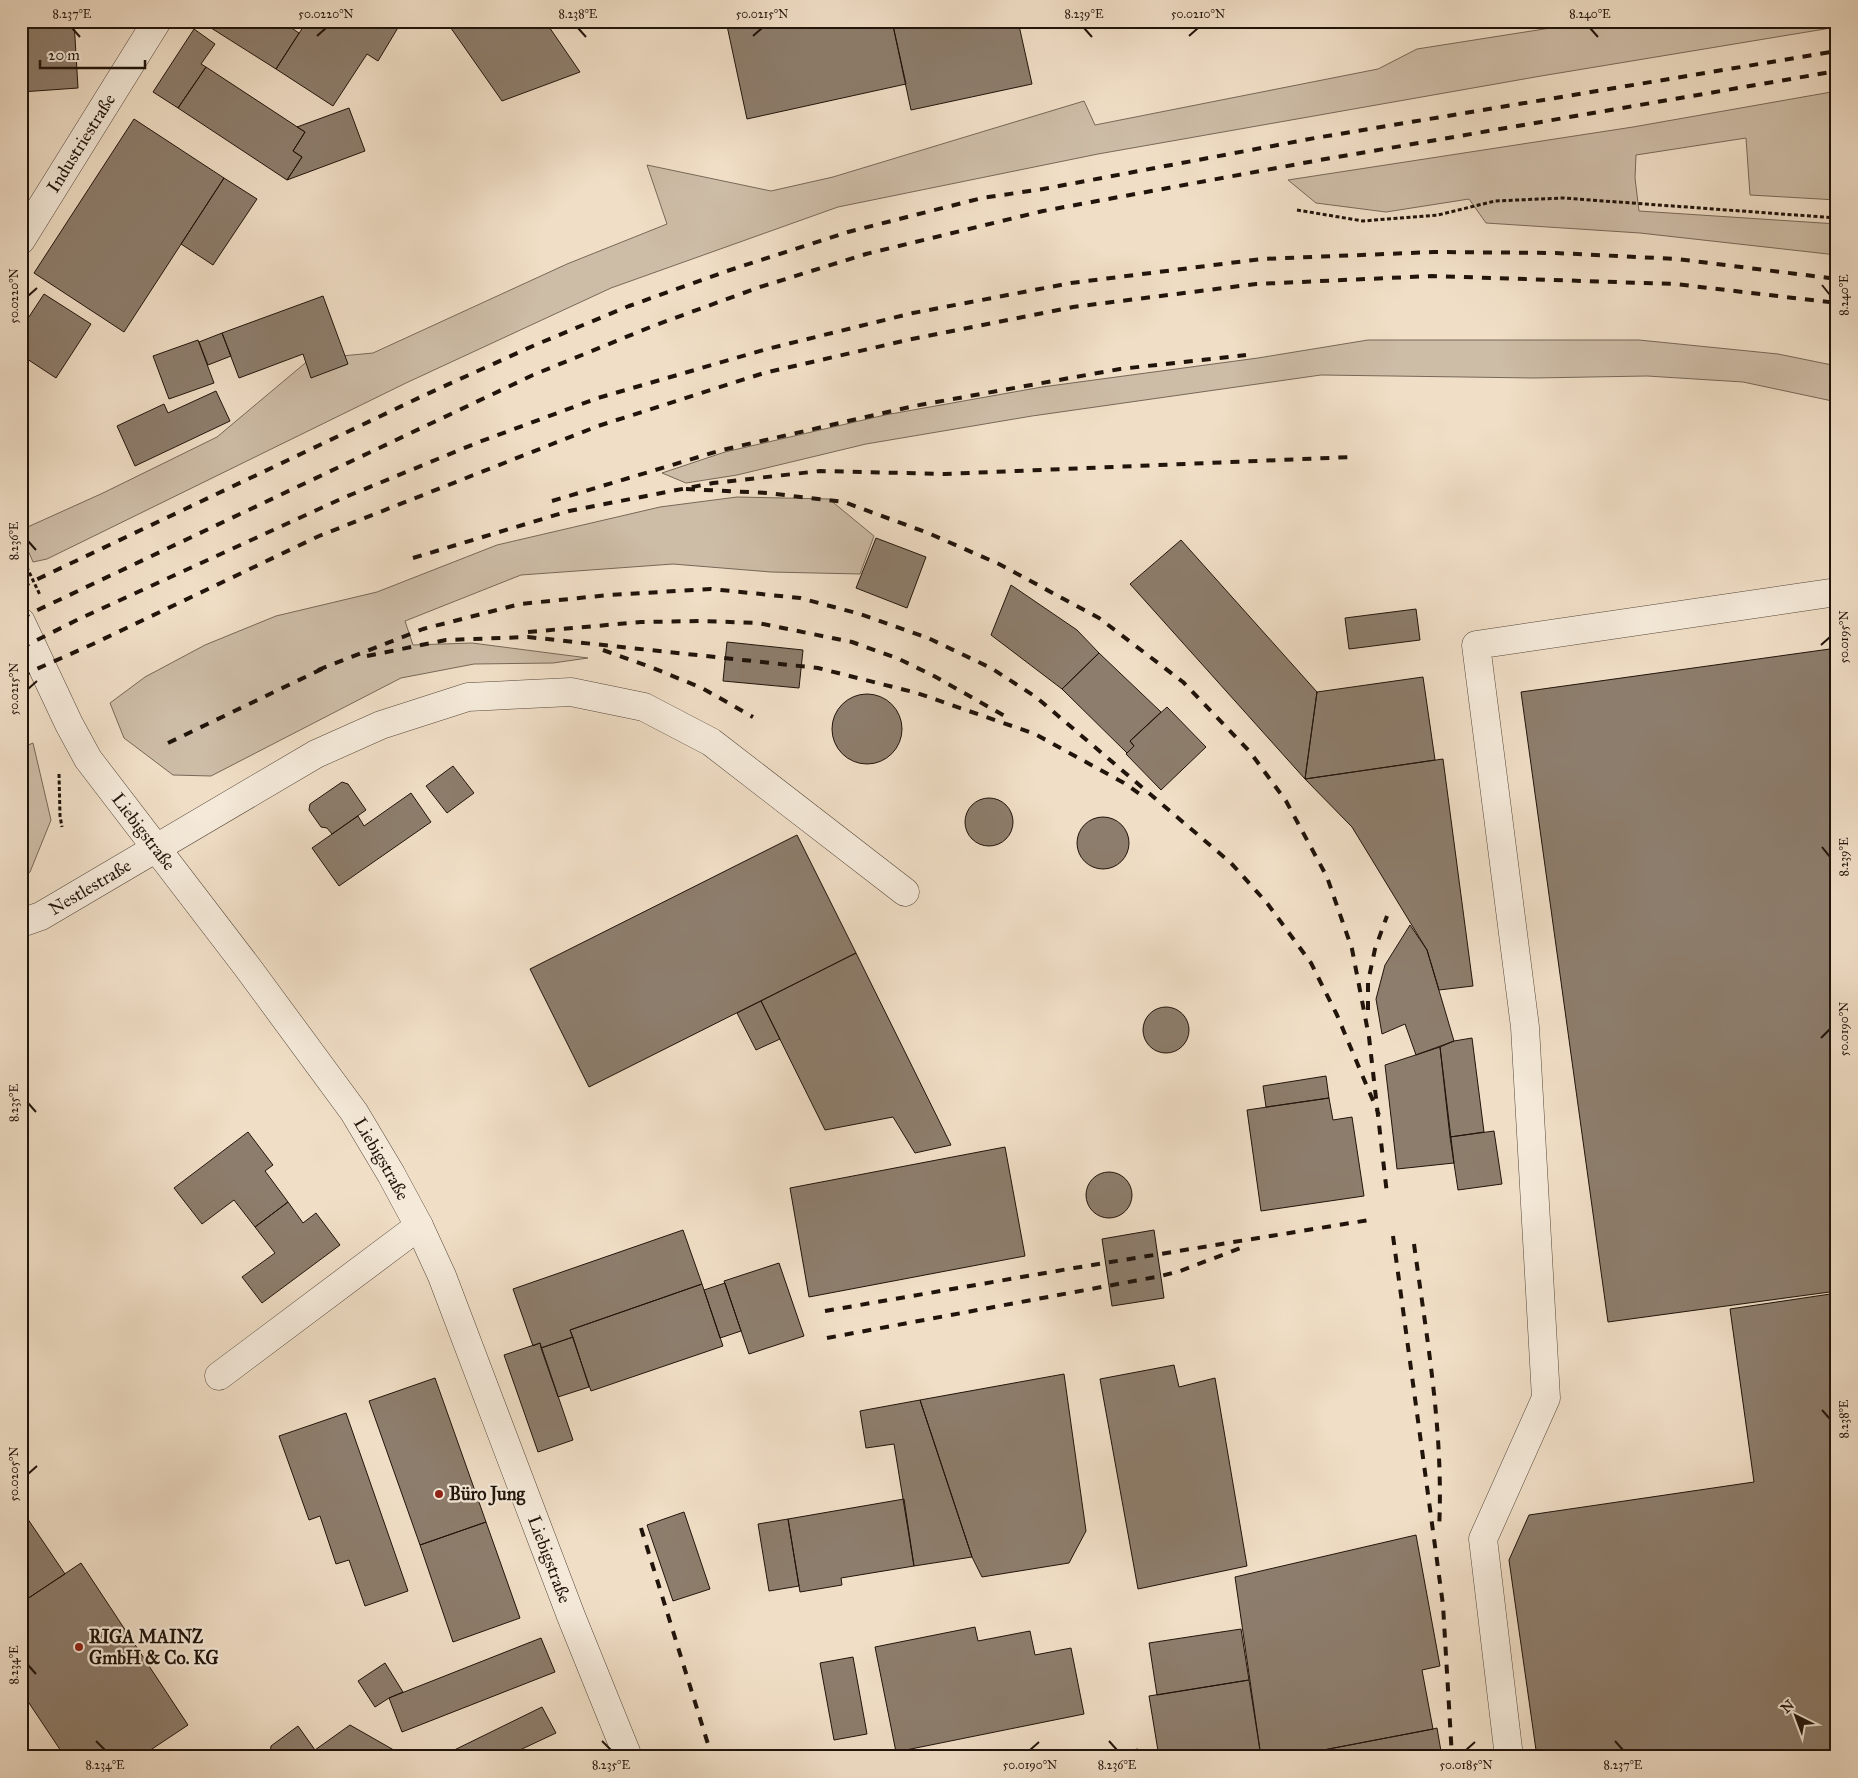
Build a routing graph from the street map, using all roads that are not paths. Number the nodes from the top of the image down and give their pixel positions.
1 (157, 21) edge
2 (21, 240) edge
3 (1837, 592) edge
4 (21, 622) edge
5 (156, 847) junction
6 (905, 892) dead end
7 (21, 923) edge
8 (419, 1226) junction
9 (218, 1376) dead end
10 (628, 1757) edge
11 (1509, 1757) edge

1 - 2 street, Industriestraße
3 - 11 street
4 - 5 street, Liebigstraße
5 - 6 street, Nestlestraße
5 - 7 street, Nestlestraße
5 - 8 street, Liebigstraße
8 - 9 street
8 - 10 street, Liebigstraße

